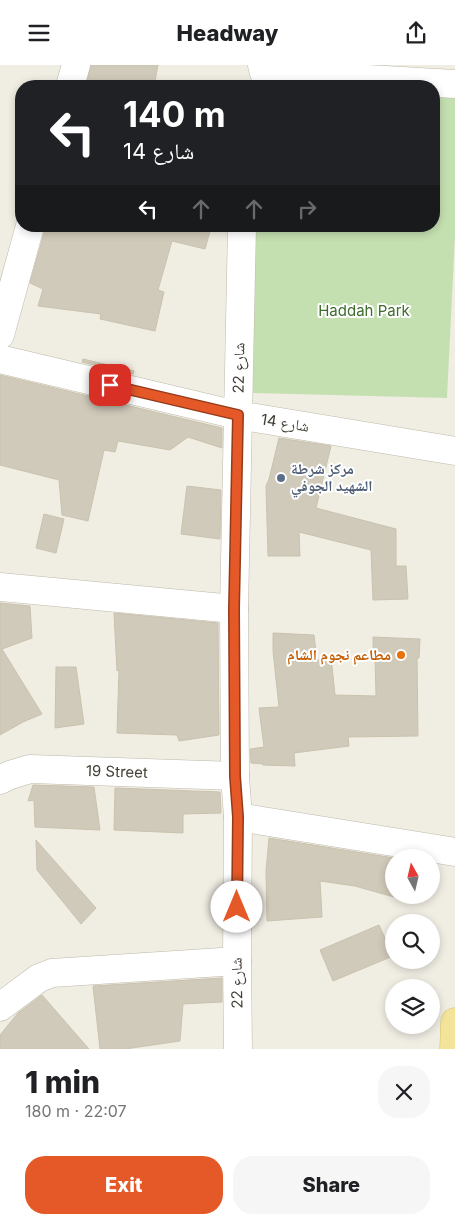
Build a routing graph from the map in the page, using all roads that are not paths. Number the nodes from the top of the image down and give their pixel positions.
1 (76, 65) edge
2 (261, 75) edge
3 (72, 80) edge
4 (369, 80) edge
5 (440, 83) edge
6 (455, 84) edge
7 (28, 232) edge
8 (242, 232) edge
9 (0, 335) edge
10 (0, 359) edge
11 (238, 415) junction
12 (455, 451) edge
13 (0, 587) edge
14 (234, 609) junction
15 (235, 776) junction
16 (0, 779) edge
17 (238, 817) junction
18 (455, 853) edge
19 (237, 961) junction
20 (0, 1007) edge
21 (455, 1022) edge
22 (238, 1049) edge
23 (454, 1049) edge

1 - 3 street
2 - 4 street
5 - 6 street
7 - 9 street
8 - 11 street, شارع 22
10 - 11 street, شارع 14
11 - 12 street, شارع 14
11 - 14 street, شارع 22
13 - 14 street
14 - 15 street, شارع 22
15 - 16 street, 19 Street
15 - 17 street, شارع 22
17 - 18 street
17 - 19 street, شارع 22
19 - 20 street
19 - 22 street, شارع 22
21 - 23 main road

